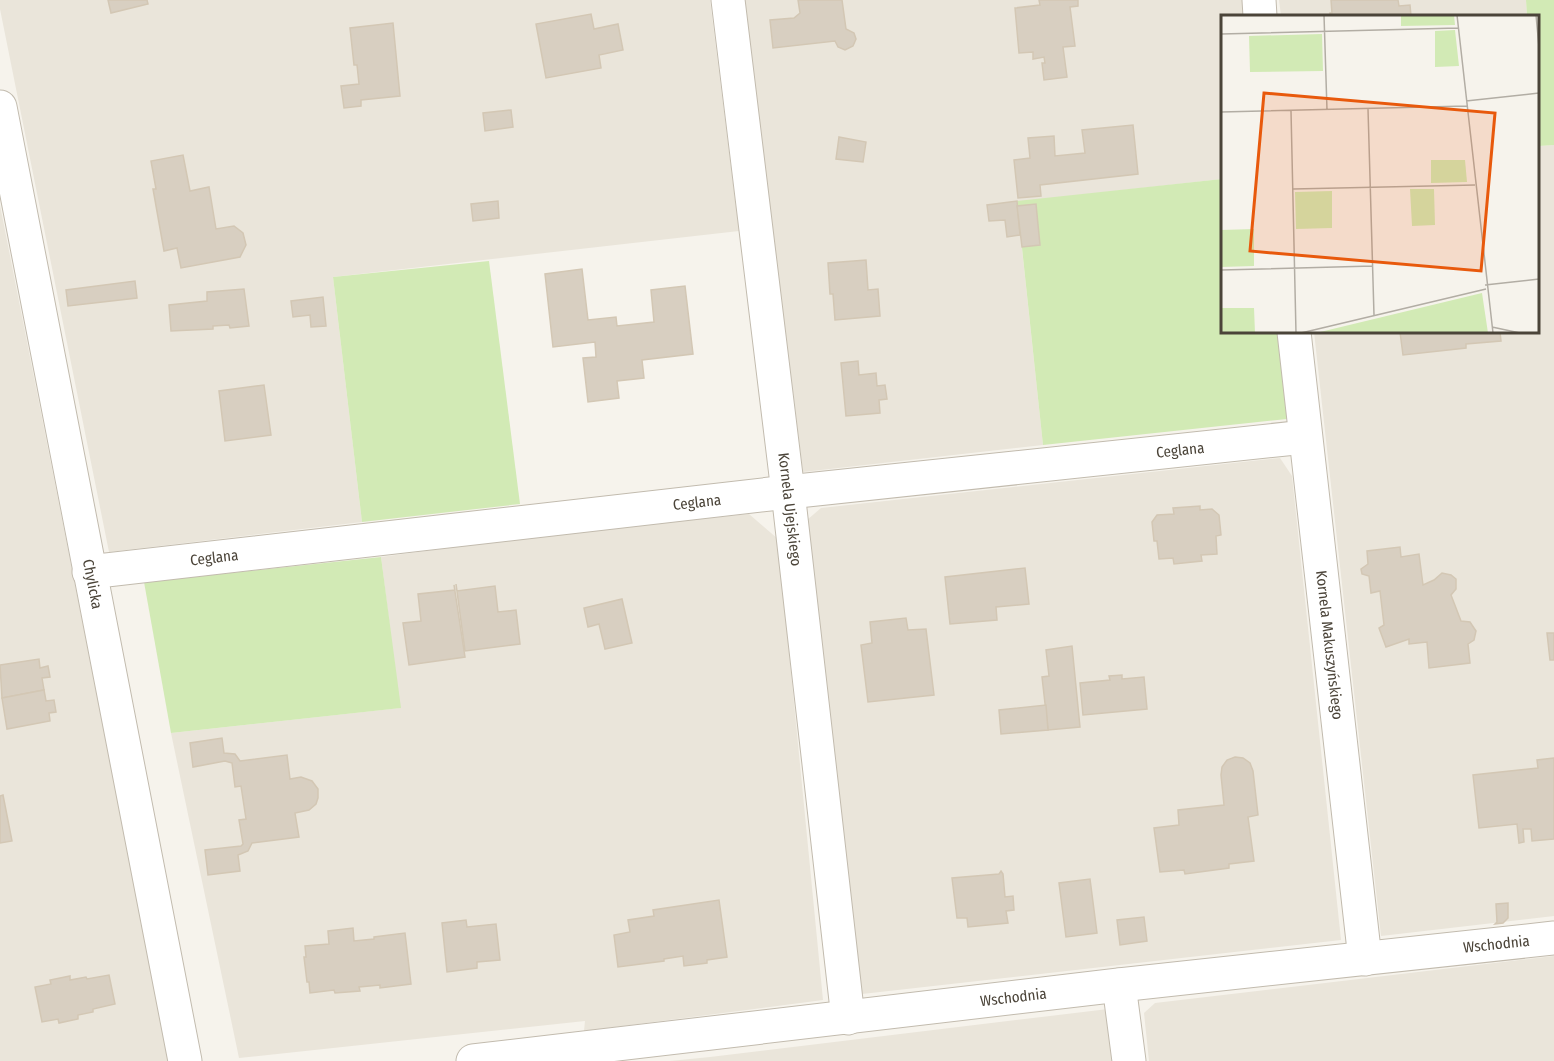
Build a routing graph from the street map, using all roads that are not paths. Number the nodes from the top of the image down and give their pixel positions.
1 (728, 0) edge
2 (1259, 0) edge
3 (1260, 15) edge
4 (0, 107) edge
5 (1294, 333) edge
6 (1305, 437) junction
7 (788, 492) junction
8 (89, 572) junction
9 (1554, 938) edge
10 (1365, 958) junction
11 (1119, 985) junction
12 (848, 1018) junction
13 (185, 1061) edge
14 (473, 1061) edge
15 (1129, 1061) edge

1 - 7 street, Kornela Ujejskiego
2 - 3 street
4 - 8 street, Chylicka
5 - 6 street, Kornela Makuszyńskiego
6 - 7 street, Ceglana
6 - 10 street, Kornela Makuszyńskiego
7 - 8 street, Ceglana
7 - 12 street, Kornela Ujejskiego
8 - 13 street, Chylicka
9 - 10 street, Wschodnia
10 - 11 street, Wschodnia
11 - 12 street, Wschodnia
11 - 15 street
12 - 14 street, Wschodnia

